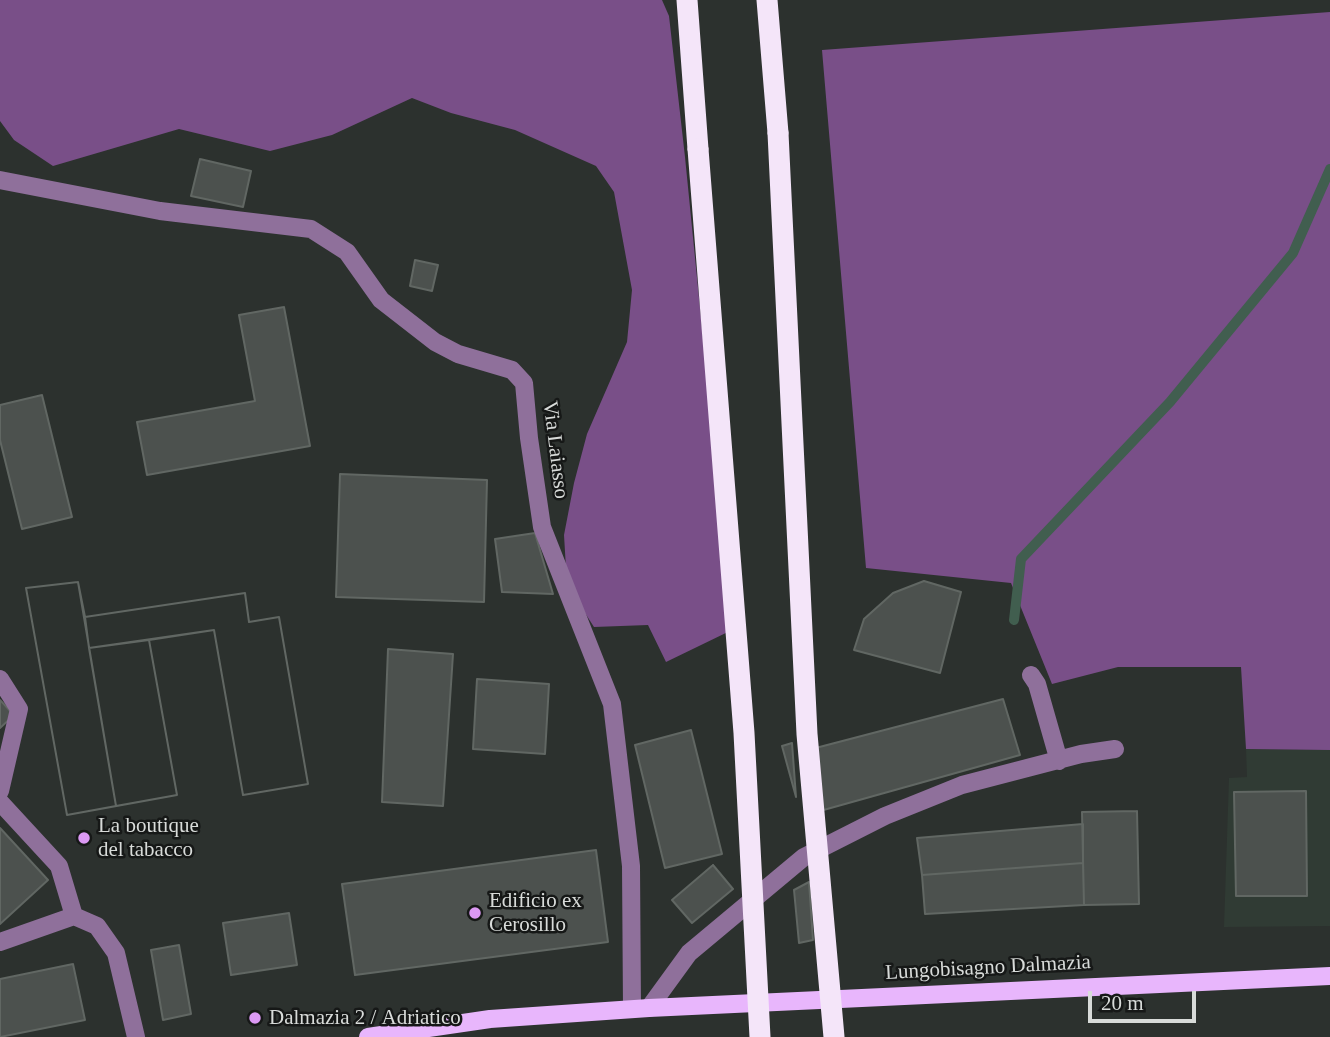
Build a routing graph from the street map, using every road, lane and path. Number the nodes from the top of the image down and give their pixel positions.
1 (687, 0) edge
2 (767, 0) edge
3 (0, 180) edge
4 (1031, 676) dead end
5 (0, 678) edge
6 (1115, 749) dead end
7 (1059, 761) junction
8 (0, 791) edge
9 (0, 802) edge
10 (74, 916) junction
11 (0, 942) edge
12 (1330, 976) edge
13 (641, 1008) junction
14 (136, 1037) edge
15 (368, 1037) edge
16 (760, 1037) edge
17 (834, 1037) edge

1 - 16 highway, bridge
2 - 17 highway, bridge
3 - 13 street, Via Laiasso
4 - 7 street
5 - 8 street
6 - 7 street
7 - 13 street
9 - 10 street
10 - 11 street
10 - 14 street
12 - 13 main road, Lungobisagno Dalmazia
13 - 15 main road, Lungobisagno Dalmazia

